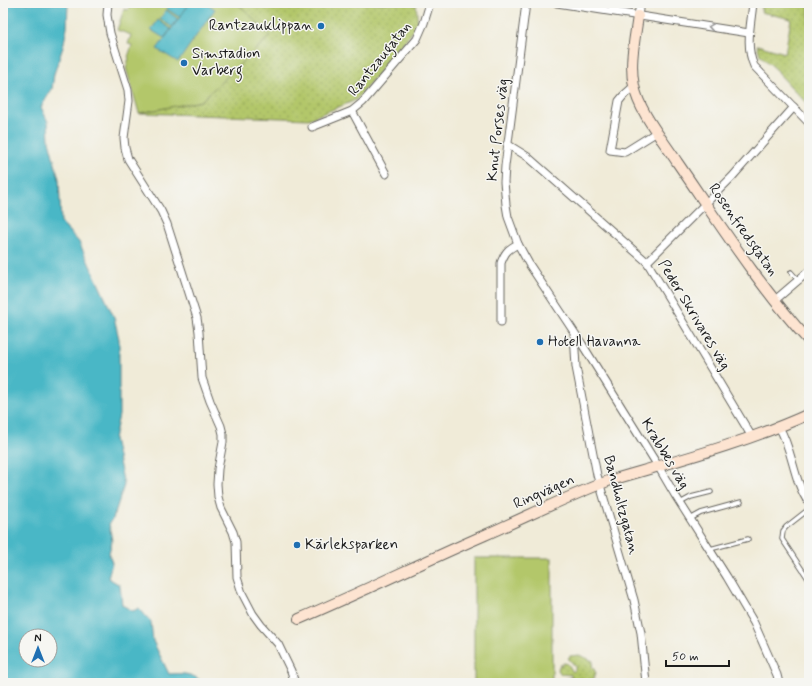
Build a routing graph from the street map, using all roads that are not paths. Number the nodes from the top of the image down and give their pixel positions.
1 (108, 3) edge
2 (430, 3) edge
3 (526, 3) edge
4 (557, 3) edge
5 (619, 3) edge
6 (640, 3) edge
7 (753, 3) edge
8 (591, 6) edge
9 (610, 12) junction
10 (638, 16) junction
11 (749, 33) junction
12 (634, 86) junction
13 (794, 107) junction
14 (352, 111) junction
15 (809, 123) edge
16 (312, 127) dead end
17 (657, 132) junction
18 (506, 144) junction
19 (386, 174) dead end
20 (706, 204) junction
21 (518, 244) junction
22 (647, 262) junction
23 (809, 270) edge
24 (790, 272) dead end
25 (798, 280) junction
26 (774, 301) junction
27 (501, 322) dead end
28 (574, 332) junction
29 (809, 341) edge
30 (809, 414) edge
31 (778, 427) junction
32 (752, 437) junction
33 (658, 466) junction
34 (600, 484) junction
35 (711, 492) dead end
36 (742, 502) dead end
37 (680, 503) junction
38 (809, 503) edge
39 (809, 509) edge
40 (690, 519) junction
41 (748, 539) dead end
42 (710, 549) junction
43 (809, 580) edge
44 (300, 620) dead end
45 (295, 683) edge
46 (646, 683) edge
47 (779, 683) edge

1 - 45 street
2 - 14 street, Rantzaugatan
3 - 18 street, Knut Porses väg
4 - 8 street
5 - 9 lane
6 - 10 street
7 - 11 street
8 - 9 street
9 - 10 street
11 -> 10 street
10 - 12 street, Rosenfredsgatan
11 - 13 street
12 - 17 street, Rosenfredsgatan
12 - 17 street
13 - 15 street
13 - 20 street
14 - 16 street, Rantzaugatan
14 - 19 street
17 - 20 street, Rosenfredsgatan
18 - 21 street, Knut Porses väg
18 - 22 street, Peder Skrivares väg
20 - 22 street
20 - 26 street, Rosenfredsgatan
21 - 27 street
21 - 28 street, Krabbes väg
22 - 32 street, Peder Skrivares väg
23 - 25 street
24 - 25 lane
25 - 26 street
26 - 29 street, Rosenfredsgatan
28 - 33 street, Krabbes väg
28 - 34 street, Bandholtzgatan
30 - 31 street, Ringvägen
31 - 32 street, Ringvägen
31 - 38 street
32 - 33 street, Ringvägen
33 - 34 street, Ringvägen
33 - 37 street, Krabbes väg
34 - 44 street, Ringvägen
34 - 46 street, Bandholtzgatan
35 - 37 lane
36 - 40 lane
37 - 40 street, Krabbes väg
39 - 43 lane
40 - 42 street, Krabbes väg
41 - 42 lane
42 - 47 street, Krabbes väg

